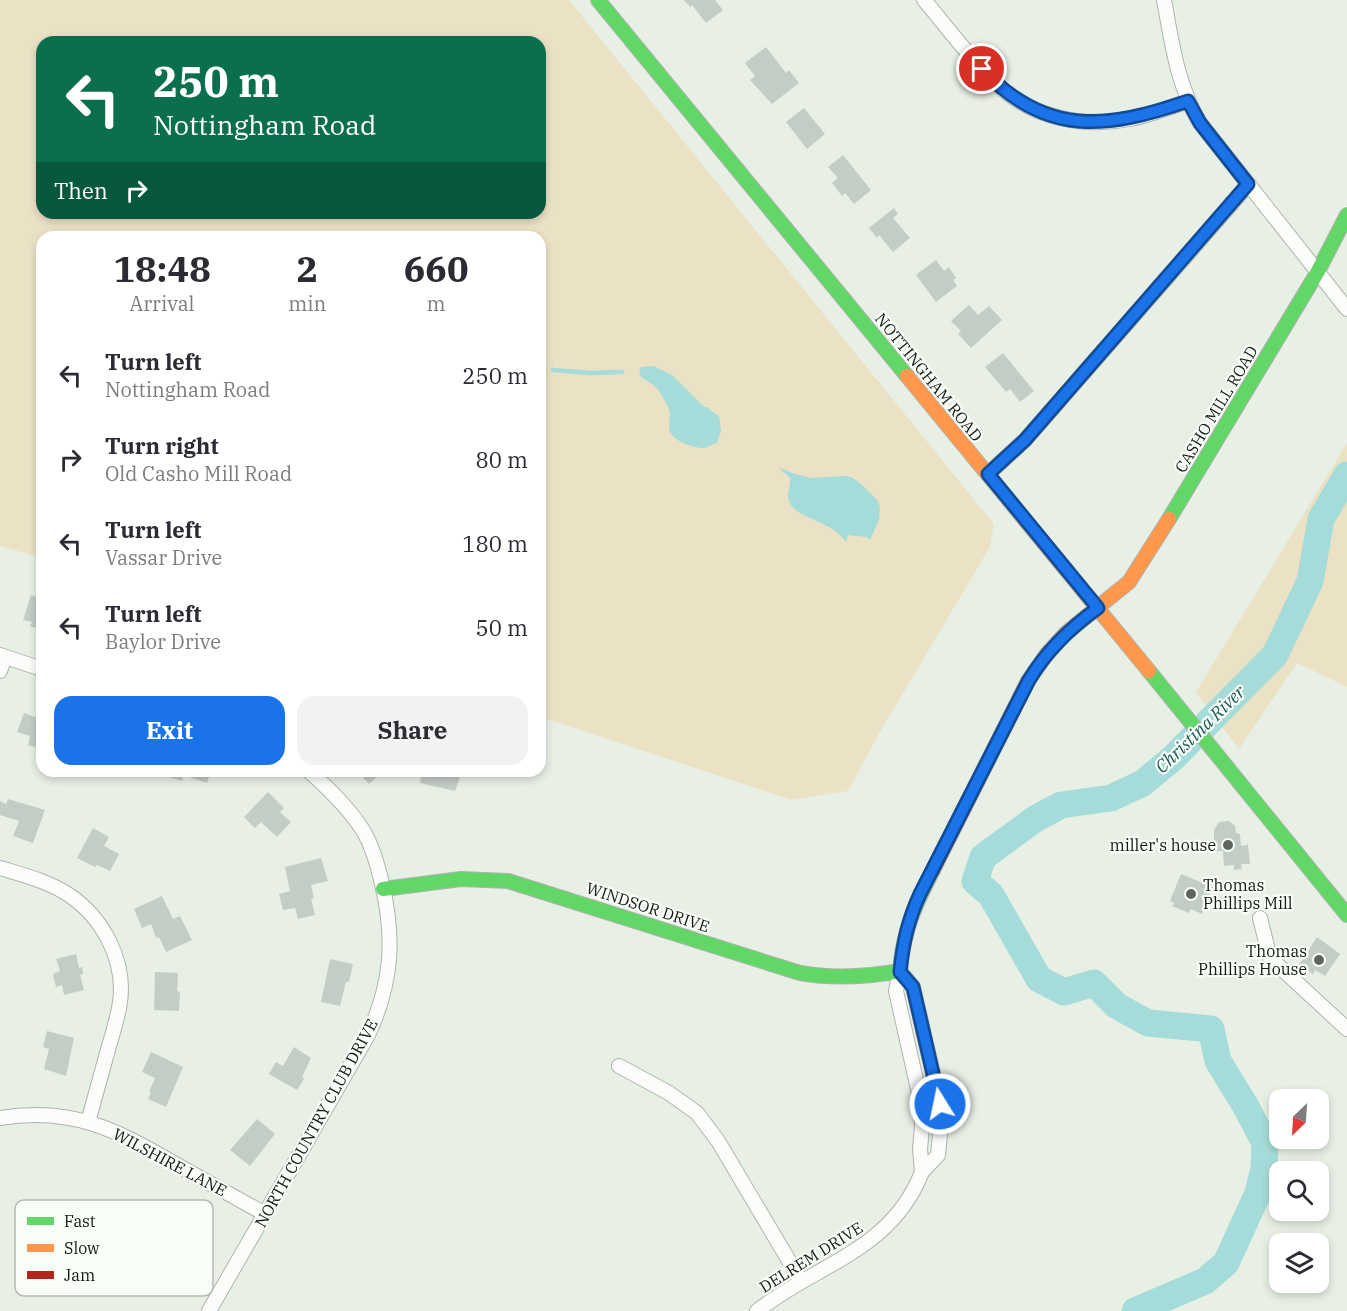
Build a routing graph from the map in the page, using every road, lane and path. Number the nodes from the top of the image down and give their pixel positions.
1 (598, 0) edge
2 (924, 0) edge
3 (1164, 0) edge
4 (1188, 101) junction
5 (1248, 184) junction
6 (1347, 215) edge
7 (1317, 273) junction
8 (1347, 309) edge
9 (988, 474) junction
10 (1098, 608) junction
11 (2, 656) edge
12 (36, 667) edge
13 (0, 671) edge
14 (315, 777) edge
15 (0, 868) edge
16 (383, 889) junction
17 (1347, 915) edge
18 (1260, 918) dead end
19 (900, 972) junction
20 (1347, 1029) edge
21 (619, 1066) dead end
22 (0, 1118) edge
23 (88, 1122) junction
24 (922, 1172) junction
25 (265, 1214) junction
26 (801, 1281) junction
27 (210, 1311) edge
28 (757, 1311) edge

1 - 9 street, NOTTINGHAM ROAD
2 - 4 street
3 - 4 street
4 - 5 street
5 - 7 street
5 - 9 street
6 - 7 street, CASHO MILL ROAD
7 - 8 street
7 - 10 street, CASHO MILL ROAD
9 - 10 street, NOTTINGHAM ROAD
10 - 17 street, NOTTINGHAM ROAD
10 - 19 street, DELREM DRIVE
11 - 12 street
11 - 13 street
14 - 16 street, NORTH COUNTRY CLUB DRIVE
15 - 23 street
16 - 19 street, WINDSOR DRIVE
16 - 25 street, NORTH COUNTRY CLUB DRIVE
18 - 20 street
19 - 24 street, DELREM DRIVE
19 - 24 street, DELREM DRIVE
21 - 26 street
22 - 23 street, WILSHIRE LANE
23 - 25 street, WILSHIRE LANE
24 - 26 street, DELREM DRIVE
25 - 27 street, NORTH COUNTRY CLUB DRIVE
26 - 28 street, DELREM DRIVE

